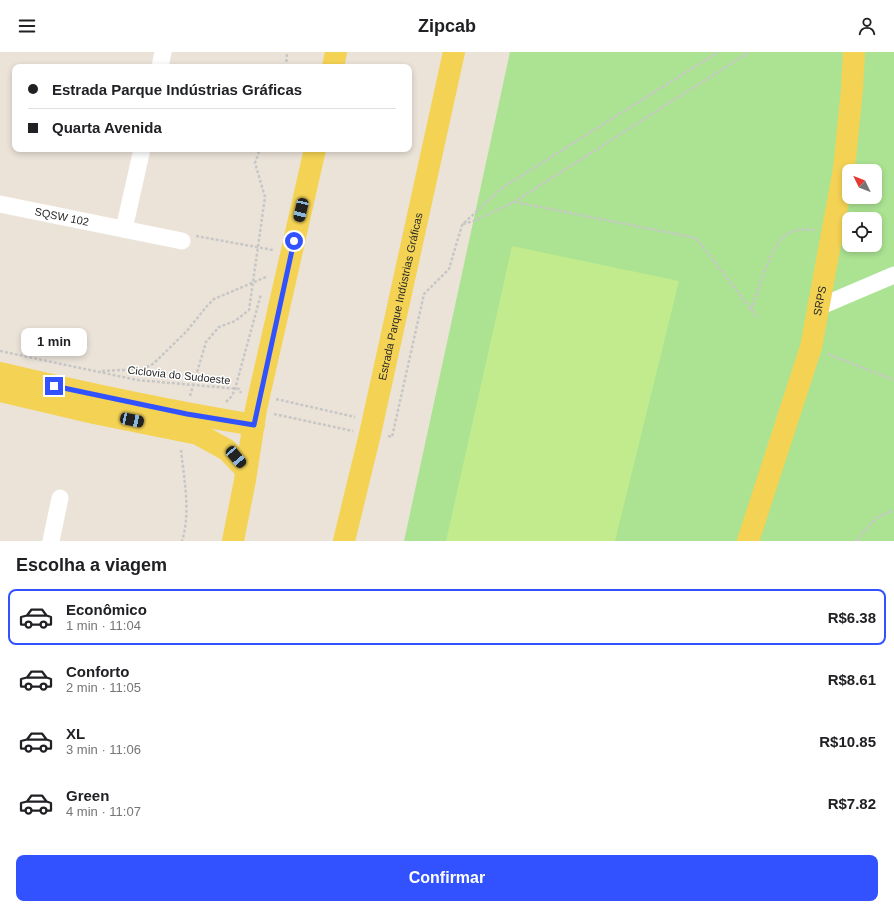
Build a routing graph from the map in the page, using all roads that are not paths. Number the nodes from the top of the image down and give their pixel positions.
1 (163, 52) edge
2 (336, 52) edge
3 (454, 52) edge
4 (854, 52) edge
5 (161, 64) edge
6 (334, 64) edge
7 (141, 152) edge
8 (314, 152) edge
9 (0, 204) edge
10 (124, 229) junction
11 (187, 238) road end
12 (894, 275) edge
13 (819, 307) junction
14 (0, 374) edge
15 (0, 391) edge
16 (146, 414) junction
17 (255, 417) junction
18 (185, 422) junction
19 (246, 470) junction
20 (60, 498) dead end
21 (51, 541) edge
22 (233, 541) edge
23 (344, 541) edge
24 (748, 541) edge

1 - 5 street
2 - 6 main road
3 - 23 main road, Estrada Parque Indústrias Gráficas
4 - 13 main road, SRPS
7 - 10 street
8 - 17 main road
9 - 10 street, SQSW 102
10 - 11 street, SQSW 102
12 - 13 street
13 - 24 main road, SRPS
14 - 16 main road
15 - 16 main road
16 - 18 main road
17 - 18 main road
17 - 19 main road
18 - 19 main road
19 - 22 main road
20 - 21 street

